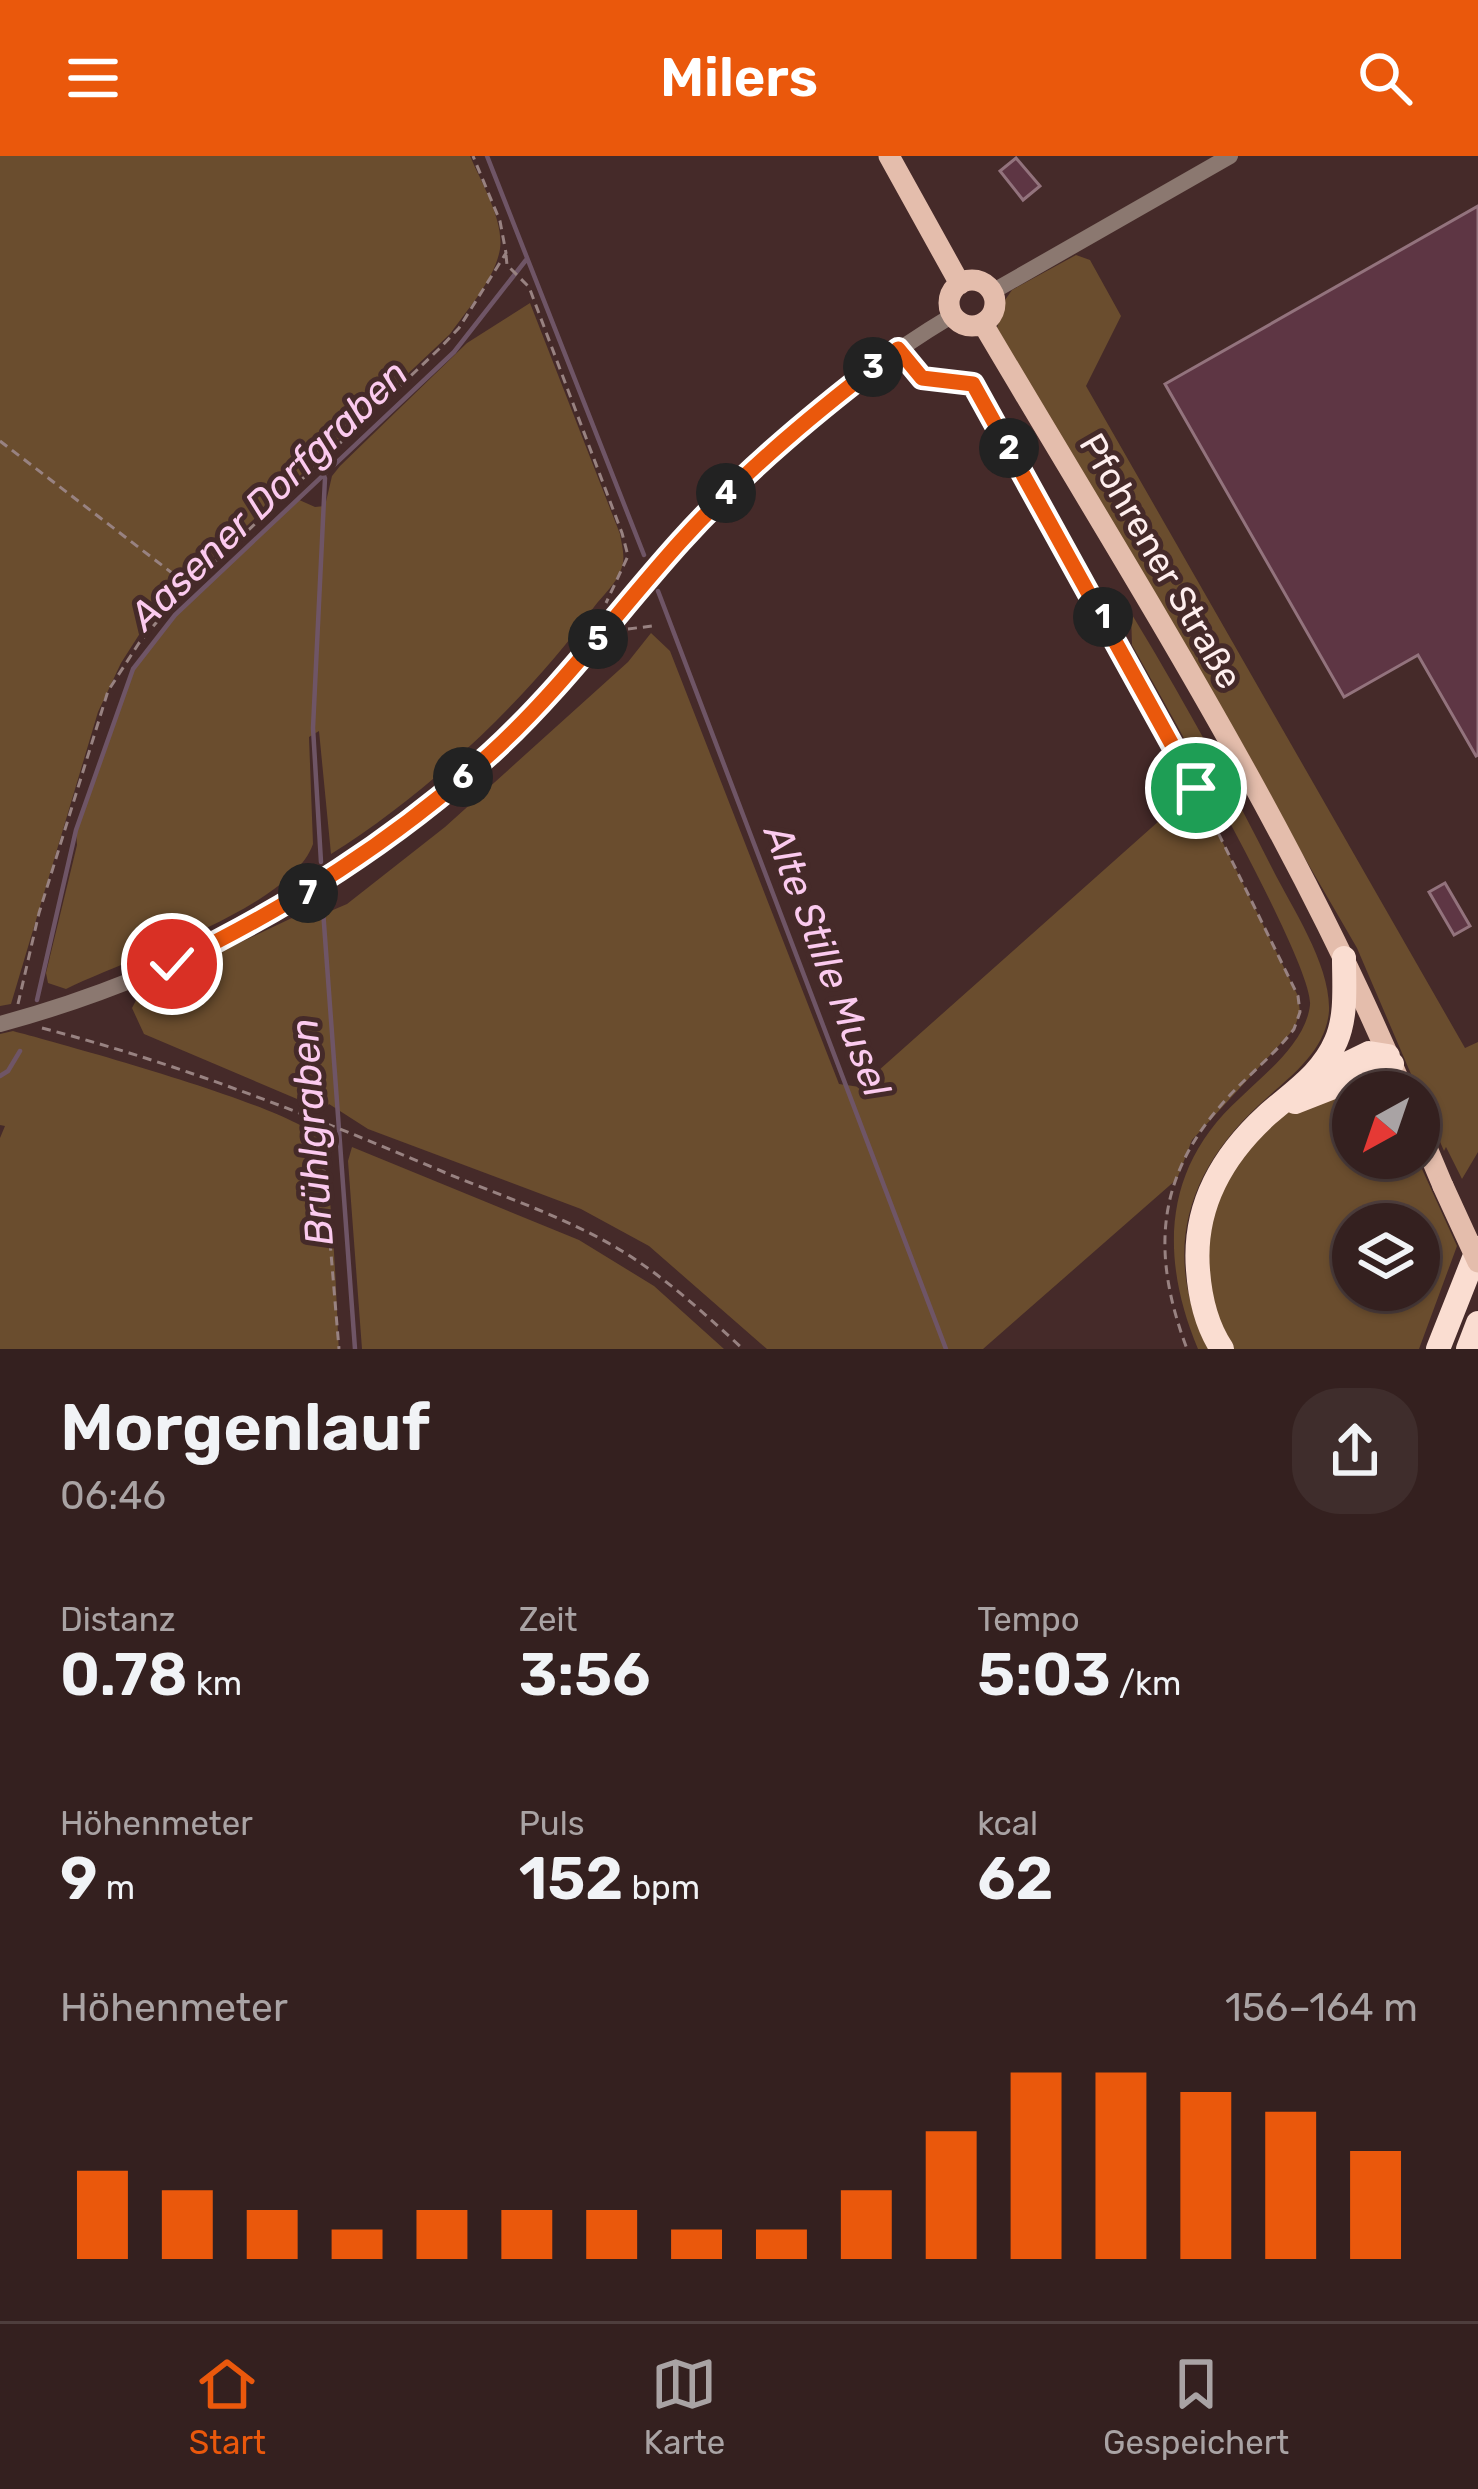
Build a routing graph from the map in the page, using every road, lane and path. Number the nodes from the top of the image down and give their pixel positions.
1 (473, 156) edge
2 (889, 156) edge
3 (1230, 156) edge
4 (506, 253) junction
5 (960, 284) junction
6 (992, 292) junction
7 (953, 315) junction
8 (983, 324) junction
9 (898, 349) junction
10 (0, 441) edge
11 (620, 581) dead end
12 (190, 586) junction
13 (652, 626) dead end
14 (627, 629) dead end
15 (1344, 958) junction
16 (7, 1022) edge
17 (1390, 1060) junction
18 (1395, 1071) edge
19 (1304, 1086) junction
20 (1266, 1116) junction
21 (320, 1120) junction
22 (1440, 1179) edge
23 (1478, 1248) edge
24 (1478, 1262) edge
25 (1478, 1323) edge
26 (1438, 1346) edge
27 (339, 1349) edge
28 (743, 1349) edge
29 (1187, 1349) edge
30 (1222, 1349) edge
31 (1468, 1349) edge

1 - 4 path
2 - 5 main road
3 - 6 street
4 - 11 path
4 - 12 path
5 - 6 main road
5 - 7 main road
6 - 8 main road
7 - 8 main road
7 - 9 street
8 - 15 main road, Pfohrener Straße
9 - 16 street
9 - 29 path
10 - 12 path
12 - 16 path
13 - 14 path
15 - 17 main road, Pfohrener Straße
15 - 19 highway
16 - 21 path
17 - 18 main road, Pfohrener Straße
17 - 19 highway
17 - 20 highway
19 - 20 highway
20 - 30 highway
21 - 27 path
21 - 28 path
22 - 24 main road, bridge
23 - 26 highway
25 - 31 highway

